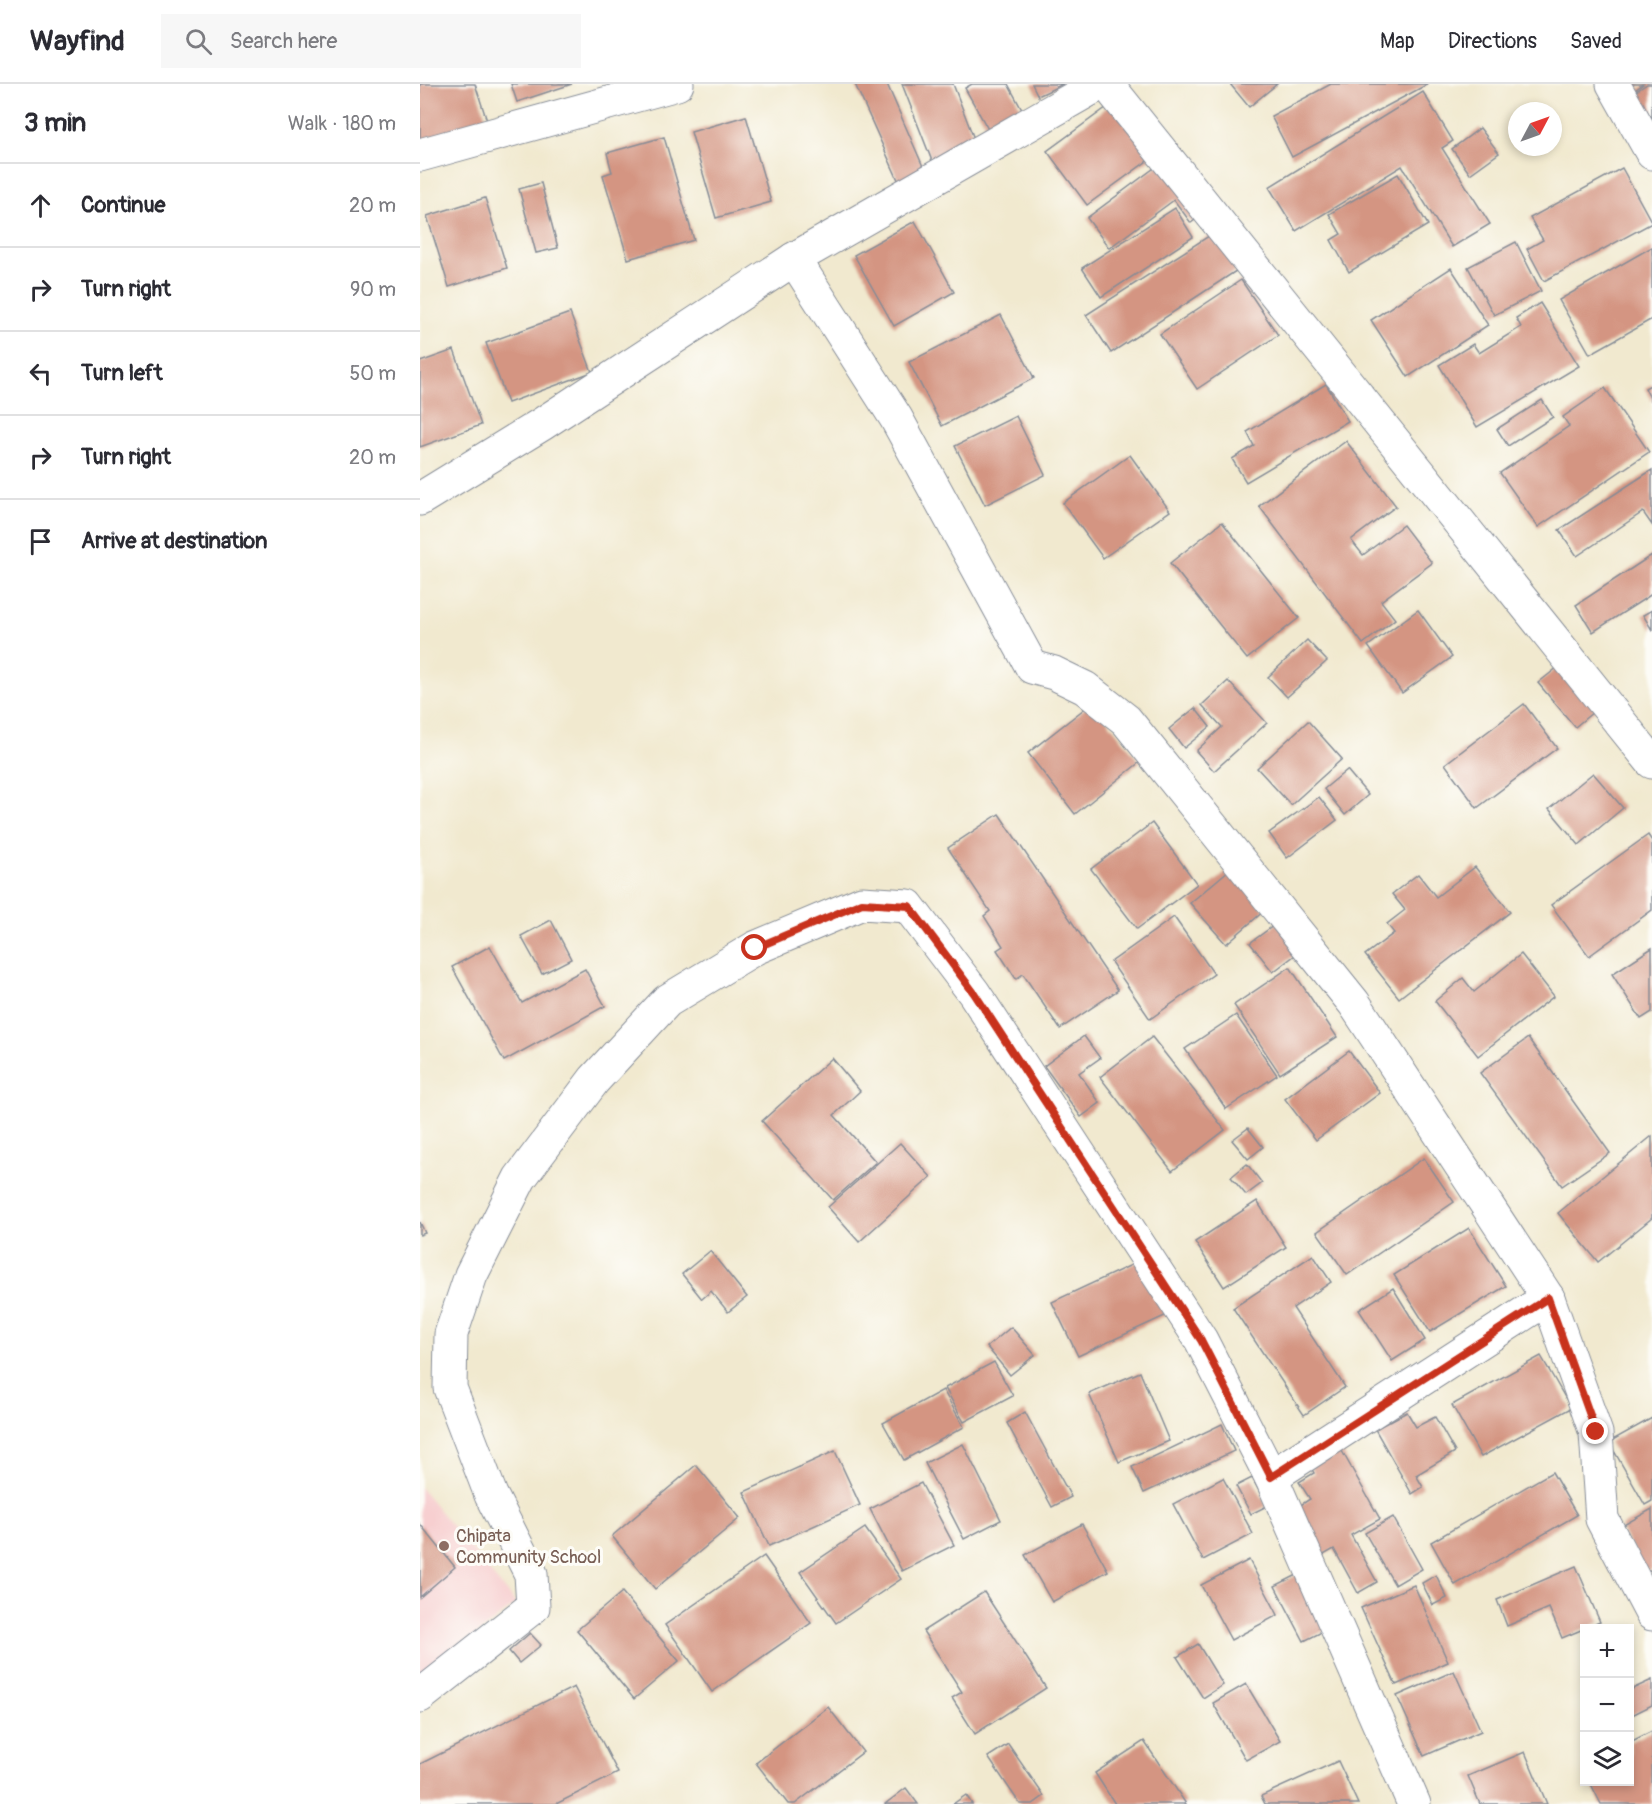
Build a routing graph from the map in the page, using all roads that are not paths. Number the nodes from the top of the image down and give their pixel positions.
1 (677, 84) edge
2 (1099, 84) edge
3 (1107, 84) edge
4 (1613, 84) edge
5 (623, 91) edge
6 (1652, 153) edge
7 (420, 155) edge
8 (794, 259) junction
9 (420, 499) edge
10 (1652, 762) edge
11 (1548, 1298) junction
12 (1271, 1477) junction
13 (1652, 1614) edge
14 (420, 1696) edge
15 (1414, 1804) edge

1 - 5 street
2 - 8 street
3 - 10 street
4 - 6 street
5 - 7 street
8 - 9 street
8 - 11 street
11 - 12 street
11 - 13 street
12 - 14 street
12 - 15 street

